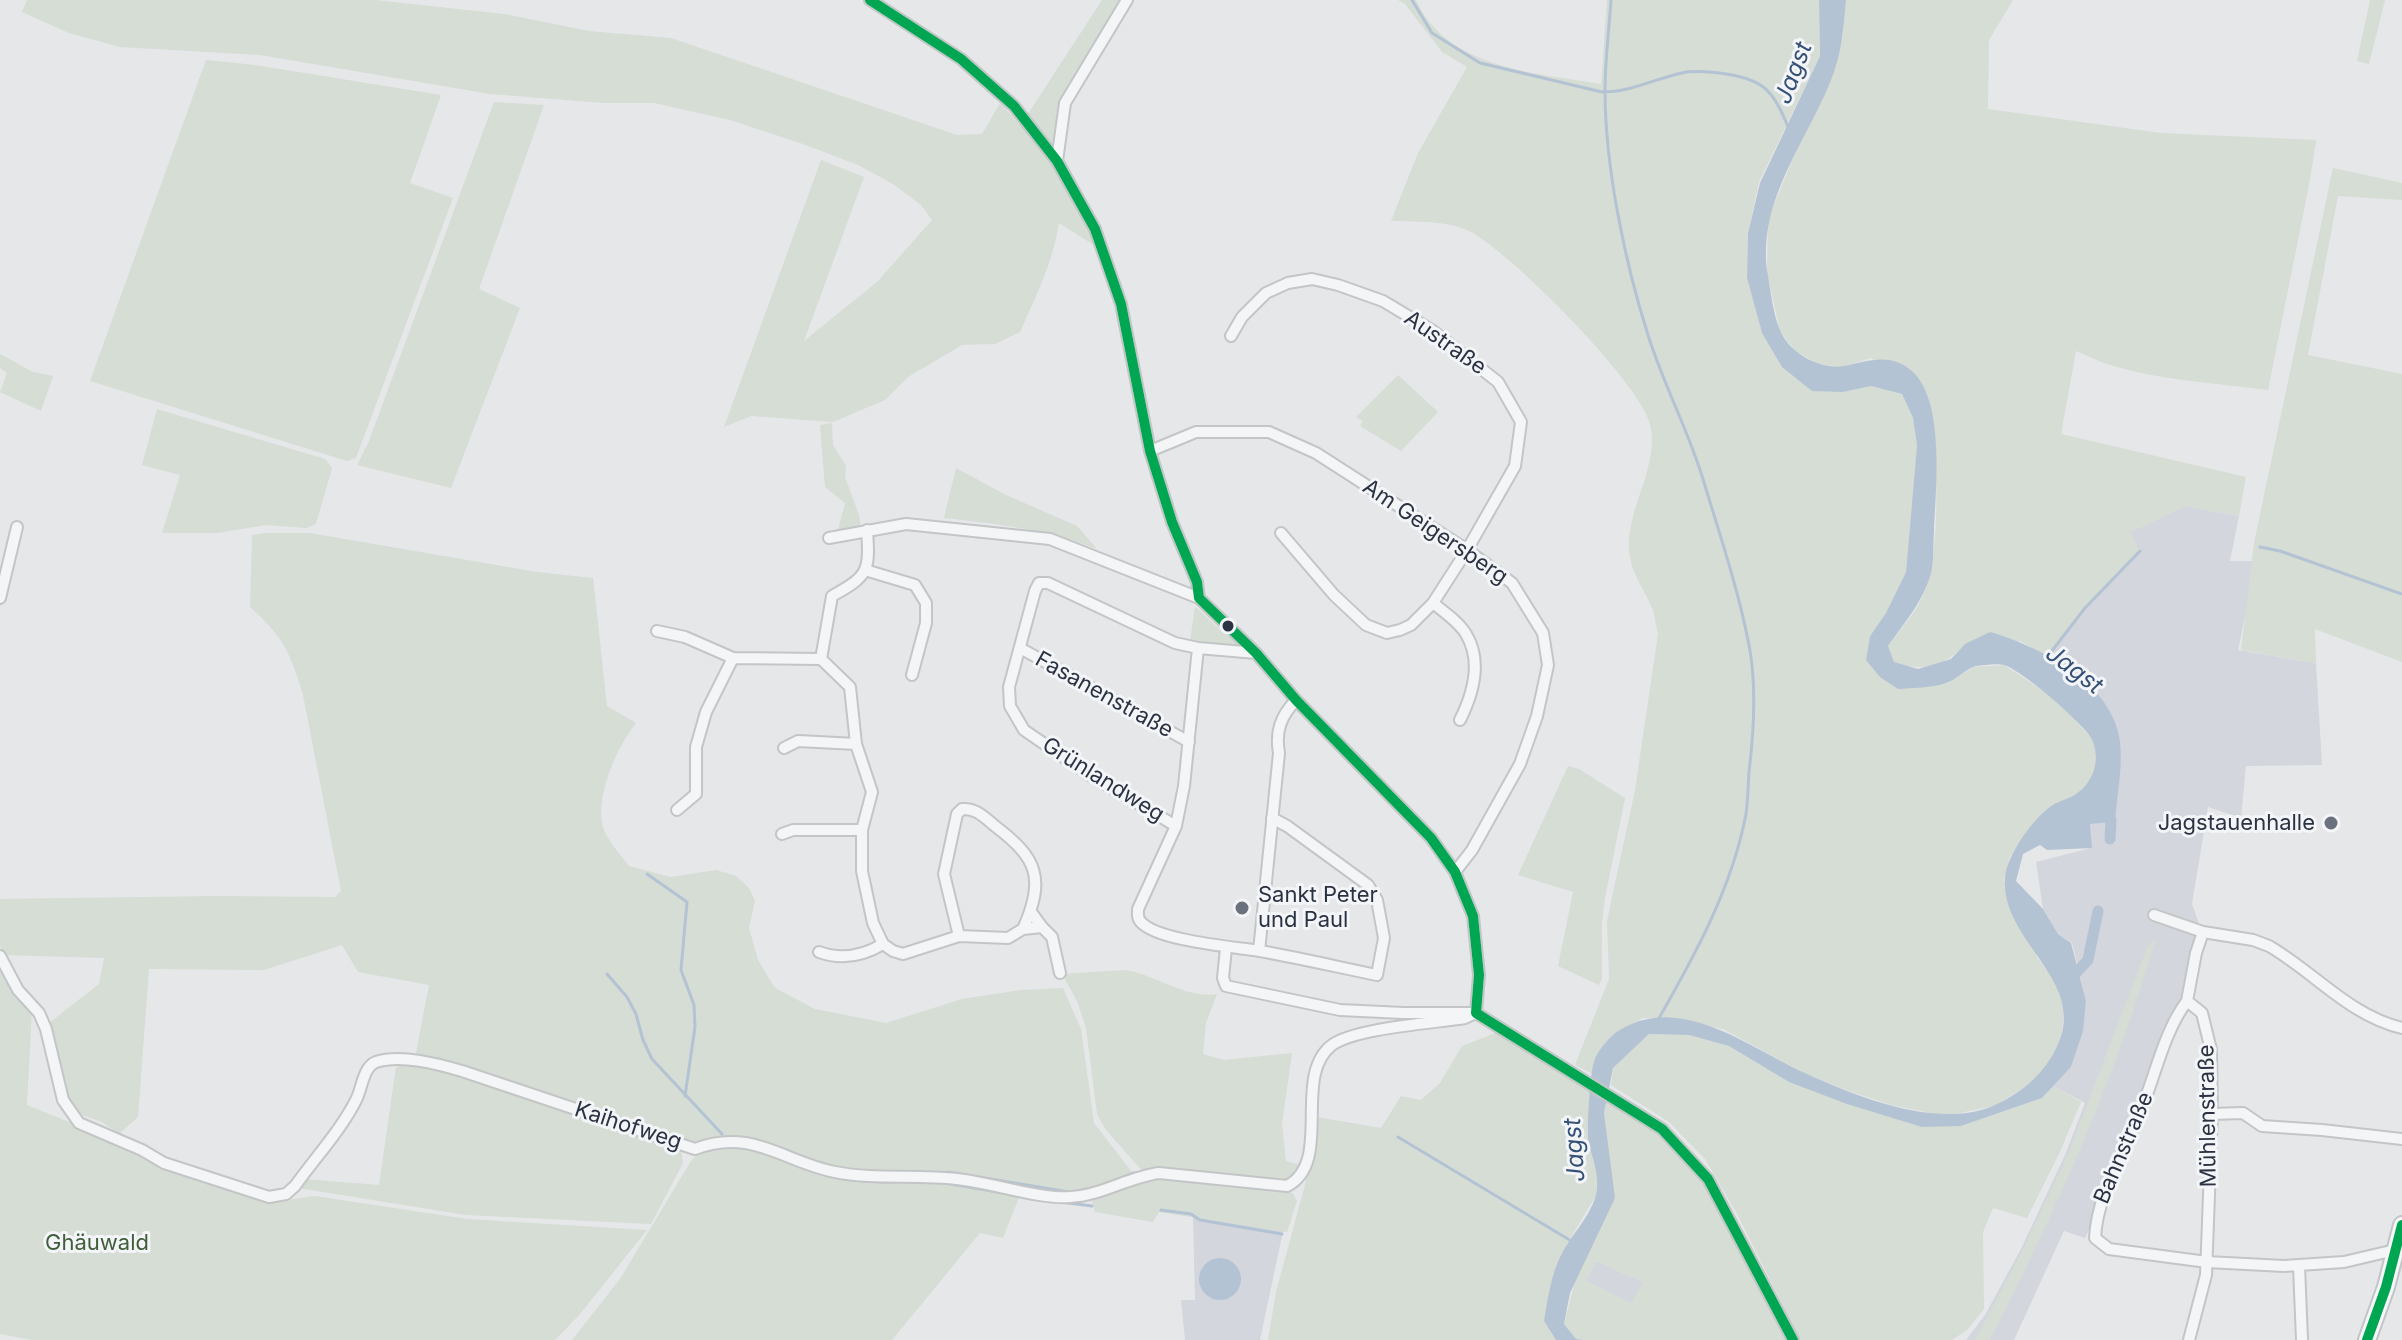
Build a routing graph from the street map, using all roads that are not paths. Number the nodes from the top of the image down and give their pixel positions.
1 (870, 0) edge
2 (1127, 0) edge
3 (1057, 161) junction
4 (1231, 336) dead end
5 (1150, 451) junction
6 (17, 527) dead end
7 (867, 530) junction
8 (1281, 533) dead end
9 (829, 538) dead end
10 (1467, 550) junction
11 (865, 570) junction
12 (0, 598) edge
13 (1199, 598) junction
14 (1433, 603) junction
15 (657, 631) dead end
16 (1020, 648) junction
17 (1198, 648) junction
18 (1256, 653) junction
19 (733, 658) junction
20 (821, 659) junction
21 (912, 675) dead end
22 (1296, 700) junction
23 (1460, 720) dead end
24 (1189, 742) junction
25 (856, 744) junction
26 (784, 748) dead end
27 (677, 810) dead end
28 (1272, 818) junction
29 (1176, 826) junction
30 (862, 830) junction
31 (782, 834) dead end
32 (1455, 872) junction
33 (1031, 912) junction
34 (2154, 915) dead end
35 (1042, 927) junction
36 (1023, 929) junction
37 (2203, 932) junction
38 (959, 936) junction
39 (883, 944) junction
40 (1226, 948) junction
41 (1259, 951) junction
42 (819, 952) dead end
43 (0, 956) edge
44 (1060, 973) dead end
45 (2187, 1001) junction
46 (1476, 1013) junction
47 (2402, 1028) edge
48 (2212, 1114) junction
49 (2402, 1139) edge
50 (2400, 1236) edge
51 (2207, 1262) junction
52 (2299, 1266) junction
53 (1793, 1340) edge
54 (2189, 1340) edge
55 (2302, 1340) edge
56 (2367, 1340) edge

1 - 3 street
2 - 3 street
3 - 5 street
4 - 10 street, Austraße
5 - 10 street, Am Geigersberg
5 - 13 street
6 - 12 street
7 - 9 street
7 - 11 street
7 - 13 street
8 - 14 street, Austraße
10 - 14 street, Austraße
10 - 32 street, Am Geigersberg
11 - 20 street
11 - 21 street
13 - 18 street
14 - 23 street
15 - 19 street
16 - 17 street, Grünlandweg
16 - 24 street, Fasanenstraße
16 - 29 street, Grünlandweg
17 - 18 street
17 - 24 street
18 - 22 street
19 - 20 street
19 - 27 street
20 - 25 street
22 - 28 street
22 - 32 street
24 - 29 street
25 - 26 street
25 - 30 street
28 - 41 street
28 - 41 street
29 - 40 street
30 - 31 street
30 - 39 street
32 - 46 street
33 - 35 street
33 - 36 street
33 - 38 street
34 - 37 street
35 - 36 street
35 - 44 street
36 - 38 street
37 - 45 street
37 - 47 street
38 - 39 street
39 - 42 street
40 - 41 street
40 - 46 street
43 - 46 street, Kaihofweg
45 - 48 street, Mühlenstraße
45 - 51 street, Bahnstraße
46 - 53 street
48 - 49 street
48 - 51 street, Mühlenstraße
50 - 52 street, Bahnstraße
50 - 56 main road
51 - 52 street, Bahnstraße
51 - 54 street, Mühlenstraße
52 - 55 street

